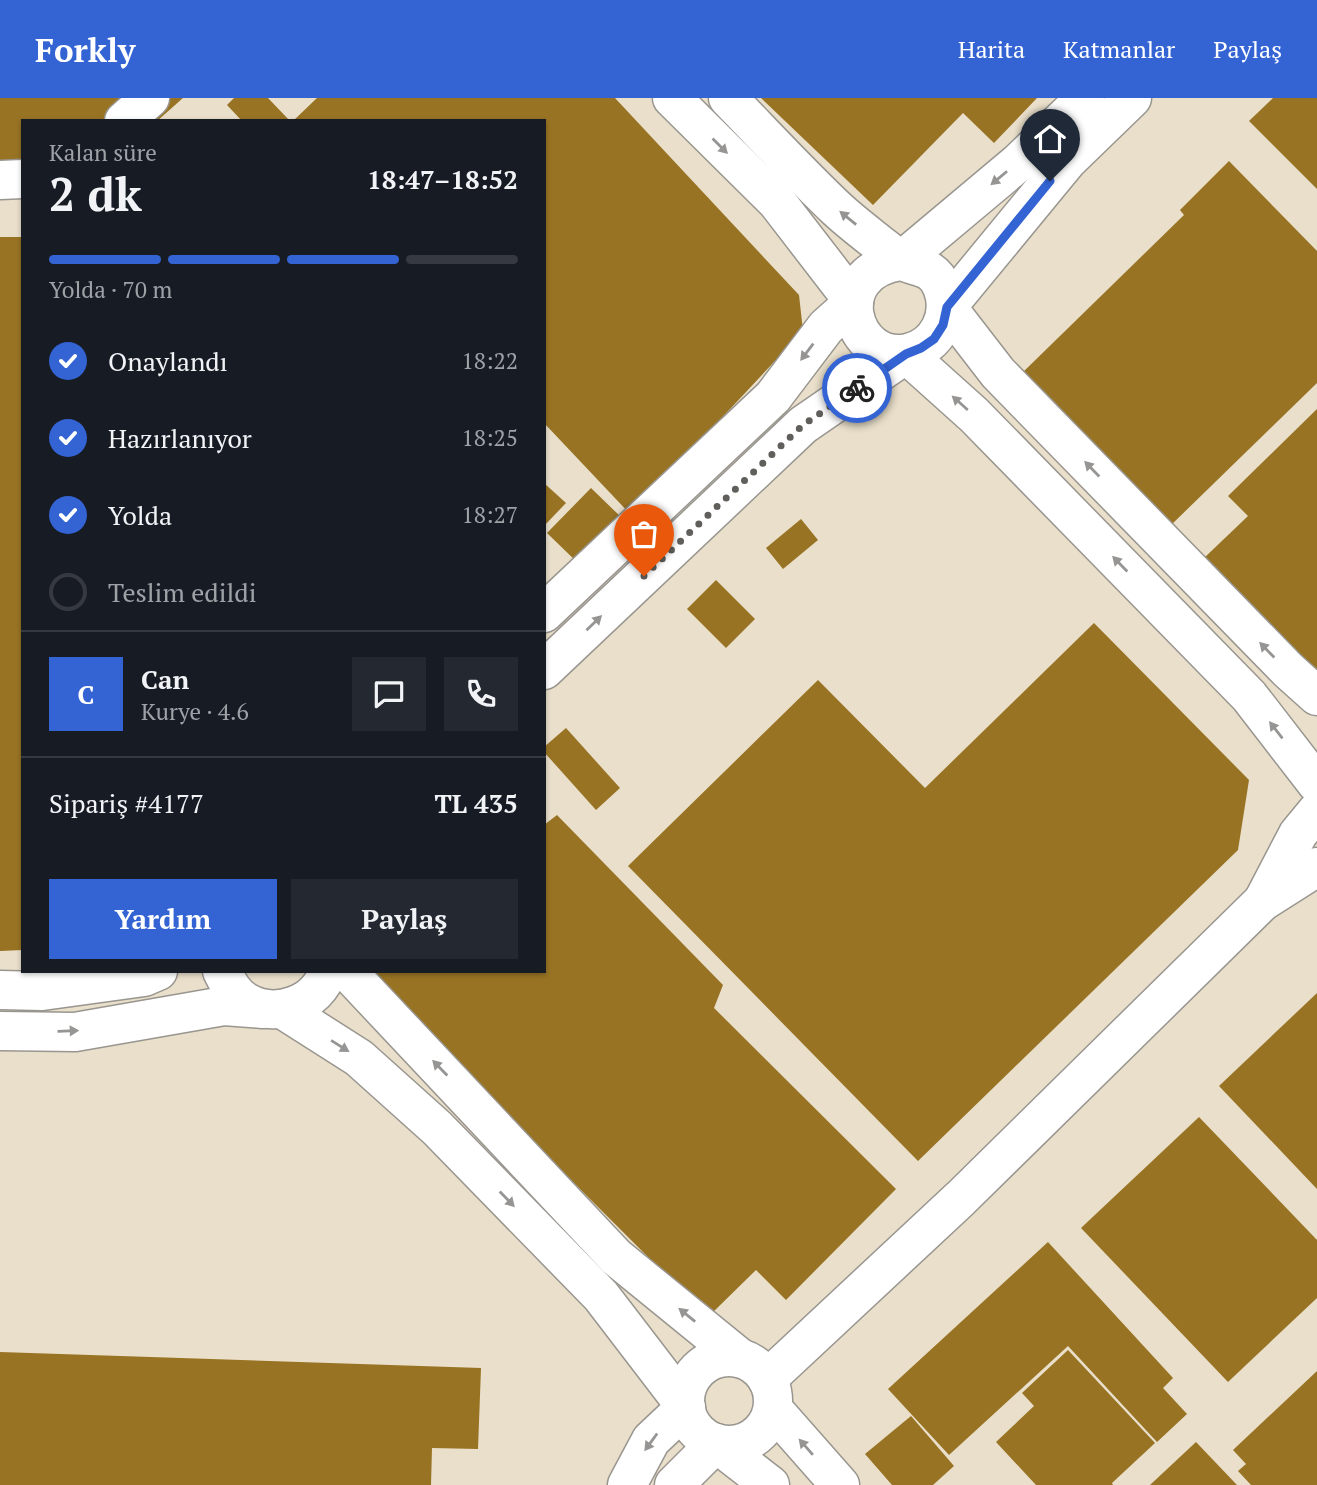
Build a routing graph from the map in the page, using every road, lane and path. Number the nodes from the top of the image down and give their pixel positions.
1 (150, 98) edge
2 (672, 98) edge
3 (728, 98) edge
4 (1132, 98) edge
5 (1082, 116) edge
6 (126, 119) edge
7 (21, 179) edge
8 (0, 180) edge
9 (901, 261) junction
10 (853, 302) junction
11 (947, 307) junction
12 (906, 354) junction
13 (546, 610) edge
14 (546, 668) edge
15 (1317, 696) edge
16 (1317, 784) edge
17 (1317, 811) edge
18 (1317, 867) edge
19 (1262, 902) junction
20 (154, 973) edge
21 (223, 973) edge
22 (327, 973) edge
23 (349, 973) edge
24 (0, 990) edge
25 (272, 1009) junction
26 (0, 1031) edge
27 (469, 1099) junction
28 (438, 1128) junction
29 (760, 1382) junction
30 (685, 1407) junction
31 (716, 1443) junction
32 (627, 1485) edge
33 (674, 1485) edge
34 (770, 1485) edge
35 (840, 1485) edge

1 - 6 street
2 -> 10 street
9 -> 3 street
4 - 5 street
5 -> 9 street
5 - 11 street
7 - 8 street
9 - 10 street
9 - 11 street
10 - 12 street
10 -> 13 street
11 - 12 street
15 -> 11 street
14 -> 12 street
16 -> 12 street
17 - 19 street
18 - 19 street
19 - 29 street
20 - 24 street
21 - 25 street
22 - 25 street
27 -> 23 street
26 -> 25 street
25 -> 28 street
27 - 28 street
29 -> 27 street
28 -> 30 street
29 - 30 street
29 - 31 street
35 -> 29 street
30 - 31 street
30 -> 32 street
31 - 33 street
31 - 34 street

